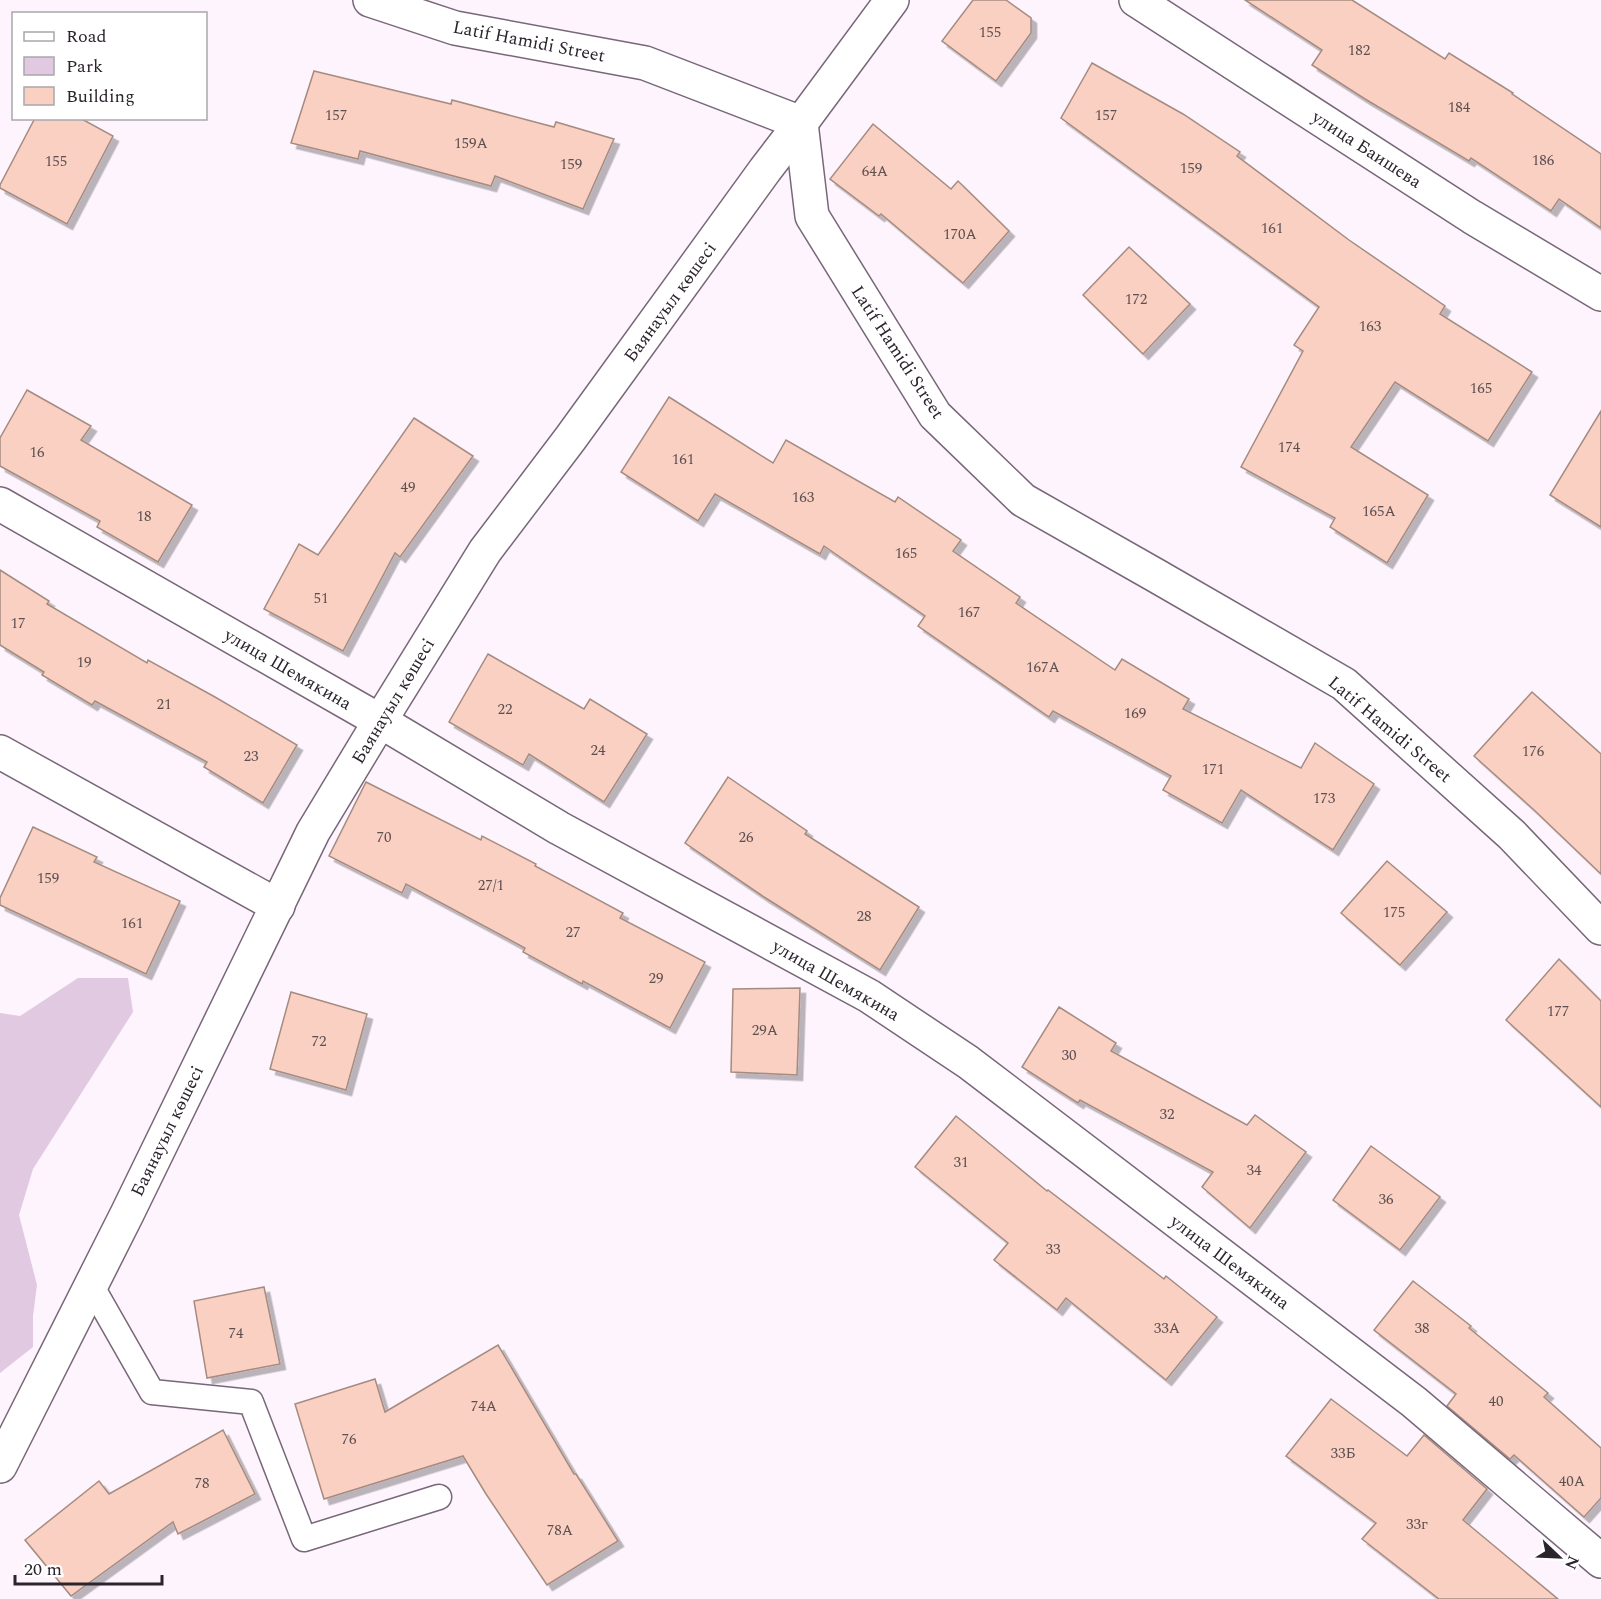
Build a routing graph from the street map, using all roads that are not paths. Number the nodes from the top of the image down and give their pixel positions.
1 (370, 0) edge
2 (892, 0) edge
3 (1136, 0) edge
4 (801, 123) junction
5 (1601, 294) edge
6 (0, 504) edge
7 (380, 721) junction
8 (0, 752) edge
9 (278, 906) junction
10 (1601, 928) edge
11 (91, 1286) junction
12 (0, 1466) edge
13 (439, 1497) dead end
14 (1601, 1561) edge

1 - 4 street, Latif Hamidi Street
2 - 4 street, Баянауыл көшесі
3 - 5 street, улица Баишева
4 - 7 street, Баянауыл көшесі
4 - 10 street, Latif Hamidi Street
6 - 7 street, улица Шемякина
7 - 9 street, Баянауыл көшесі
7 - 14 street, улица Шемякина
8 - 9 street
9 - 11 street, Баянауыл көшесі
11 - 12 street, Баянауыл көшесі
11 - 13 lane

